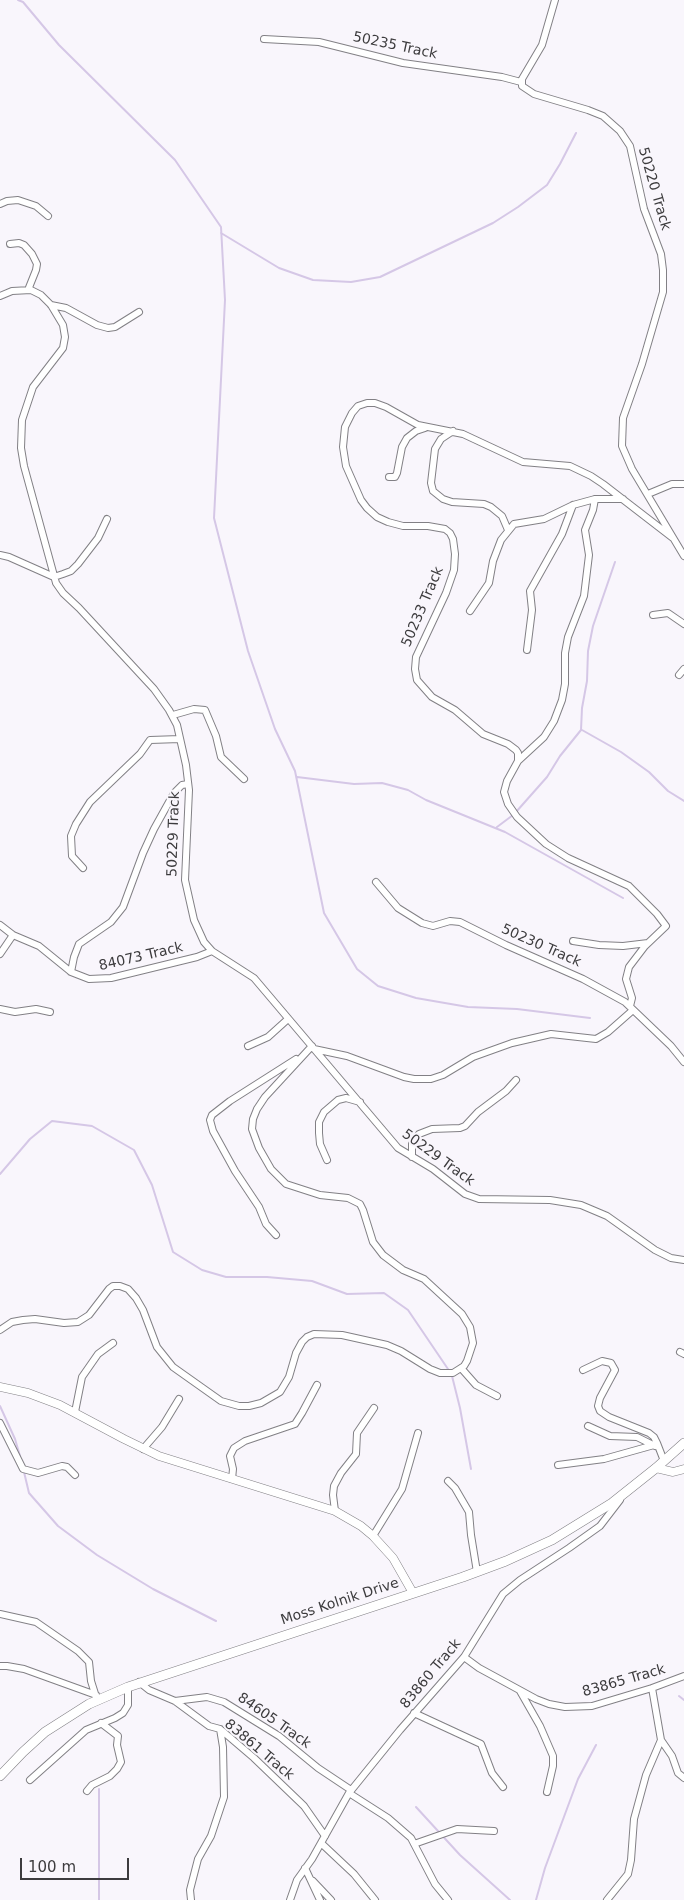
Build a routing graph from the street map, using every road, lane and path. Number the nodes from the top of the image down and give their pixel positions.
1 (555, 0) edge
2 (264, 39) dead end
3 (521, 82) junction
4 (0, 204) edge
5 (48, 216) dead end
6 (10, 244) dead end
7 (28, 290) junction
8 (0, 296) edge
9 (51, 305) junction
10 (139, 312) dead end
11 (425, 428) junction
12 (452, 431) junction
13 (389, 477) dead end
14 (684, 484) edge
15 (648, 494) junction
16 (595, 499) junction
17 (624, 500) junction
18 (573, 505) junction
19 (107, 519) dead end
20 (508, 530) junction
21 (673, 538) junction
22 (0, 555) edge
23 (684, 556) edge
24 (54, 577) junction
25 (470, 611) dead end
26 (653, 615) dead end
27 (684, 624) edge
28 (527, 650) dead end
29 (684, 669) edge
30 (679, 675) dead end
31 (173, 715) junction
32 (180, 738) junction
33 (518, 761) junction
34 (244, 779) dead end
35 (188, 784) junction
36 (83, 868) dead end
37 (376, 882) dead end
38 (0, 925) edge
39 (13, 935) junction
40 (573, 941) dead end
41 (648, 942) junction
42 (212, 951) junction
43 (0, 954) edge
44 (71, 972) junction
45 (632, 1008) junction
46 (0, 1009) edge
47 (50, 1012) dead end
48 (288, 1019) junction
49 (248, 1046) dead end
50 (313, 1047) junction
51 (303, 1054) junction
52 (684, 1062) edge
53 (516, 1080) dead end
54 (360, 1102) junction
55 (412, 1157) junction
56 (327, 1160) dead end
57 (276, 1235) dead end
58 (684, 1260) edge
59 (0, 1330) edge
60 (113, 1343) dead end
61 (461, 1368) junction
62 (583, 1370) dead end
63 (317, 1385) dead end
64 (0, 1387) edge
65 (497, 1396) dead end
66 (179, 1399) dead end
67 (374, 1408) dead end
68 (75, 1412) junction
69 (0, 1422) edge
70 (588, 1426) dead end
71 (418, 1433) dead end
72 (684, 1443) edge
73 (654, 1445) junction
74 (143, 1449) junction
75 (660, 1450) junction
76 (664, 1461) junction
77 (558, 1465) dead end
78 (656, 1468) junction
79 (684, 1469) edge
80 (75, 1475) dead end
81 (232, 1479) junction
82 (448, 1481) dead end
83 (625, 1493) junction
84 (335, 1511) junction
85 (373, 1536) junction
86 (477, 1572) junction
87 (413, 1593) junction
88 (0, 1614) edge
89 (464, 1657) junction
90 (0, 1666) edge
91 (684, 1676) edge
92 (139, 1682) junction
93 (128, 1687) junction
94 (652, 1688) junction
95 (520, 1691) junction
96 (96, 1697) junction
97 (175, 1701) junction
98 (414, 1713) junction
99 (101, 1723) junction
100 (220, 1729) junction
101 (661, 1740) junction
102 (0, 1776) edge
103 (684, 1778) edge
104 (30, 1780) dead end
105 (503, 1787) dead end
106 (87, 1791) dead end
107 (350, 1792) junction
108 (546, 1792) dead end
109 (494, 1831) dead end
110 (325, 1836) junction
111 (321, 1843) junction
112 (414, 1844) junction
113 (305, 1868) junction
114 (309, 1876) junction
115 (191, 1900) edge
116 (290, 1900) edge
117 (320, 1900) edge
118 (331, 1900) edge
119 (375, 1900) edge
120 (448, 1900) edge
121 (608, 1900) edge

1 - 3 street
2 - 3 street, 50235 Track
3 - 15 street, 50220 Track
4 - 5 street
6 - 7 street
7 - 8 street
7 - 9 street, 50229 Track
9 - 10 street
9 - 24 street, 50229 Track
11 - 12 street, 50233 Track
11 - 13 street
11 - 33 street, 50233 Track
12 - 17 street, 50233 Track
12 - 20 street
14 - 15 street
15 - 21 street, 50220 Track
16 - 17 street
16 - 18 street
16 - 33 street
17 - 21 street, 50233 Track
18 - 20 street
18 - 28 street
19 - 24 street
20 - 25 street
21 - 23 street, 50220 Track
22 - 24 street
24 - 31 street, 50229 Track
26 - 27 street
29 - 30 street
31 - 32 street, 50229 Track
31 - 34 street
32 - 35 street, 50229 Track
32 - 36 street
33 - 41 street
35 - 42 street, 50229 Track
35 - 44 street
37 - 45 street, 50230 Track
38 - 39 street, 84073 Track
39 - 43 street
39 - 44 street, 84073 Track
40 - 41 street
41 - 45 street
42 - 44 street, 84073 Track
42 - 48 street, 50229 Track
45 - 50 street
45 - 52 street, 50230 Track
46 - 47 street
48 - 49 street
48 - 50 street, 50229 Track
50 - 51 street
50 - 54 street, 50229 Track
51 - 57 street
51 - 61 street
53 - 55 street
54 - 55 street, 50229 Track
54 - 56 street
55 - 58 street, 50229 Track
59 - 61 street
60 - 68 street
61 - 65 street
62 - 75 street
63 - 81 street
64 - 68 street
66 - 74 street
67 - 84 street
68 - 74 street
69 - 80 street
70 - 73 street
71 - 85 street
72 - 76 main road, Moss Kolnik Drive
73 - 75 street
73 - 77 street
74 - 81 street
75 - 76 street
76 - 78 main road, Moss Kolnik Drive
78 - 79 street
78 - 83 main road, Moss Kolnik Drive
81 - 84 street
82 - 86 street
83 - 86 main road, Moss Kolnik Drive
83 - 89 street, 83860 Track
84 - 85 street
85 - 87 street
86 - 87 main road, Moss Kolnik Drive
87 - 92 main road, Moss Kolnik Drive
88 - 96 street
89 - 95 street, 83865 Track
89 - 98 street, 83860 Track
90 - 96 street
91 - 94 street, 83865 Track
92 - 93 main road, Moss Kolnik Drive
92 - 97 street, 83861 Track
93 - 96 main road, Moss Kolnik Drive
93 - 99 street
94 - 95 street, 83865 Track
94 - 101 street
95 - 108 street
96 - 102 main road, Moss Kolnik Drive
97 - 100 street, 83861 Track
97 - 107 street, 84605 Track
98 - 105 street
98 - 107 street, 83860 Track
99 - 104 street
99 - 106 street
100 - 110 street, 83861 Track
100 - 115 street
101 - 103 street
101 - 121 street
107 - 110 street, 83860 Track
107 - 112 street, 84605 Track
109 - 112 street
110 - 111 street, 83860 Track
111 - 113 street, 83860 Track
111 - 119 street
112 - 120 street, 84605 Track
113 - 114 street
113 - 116 street, 83860 Track
114 - 117 street
114 - 118 street

